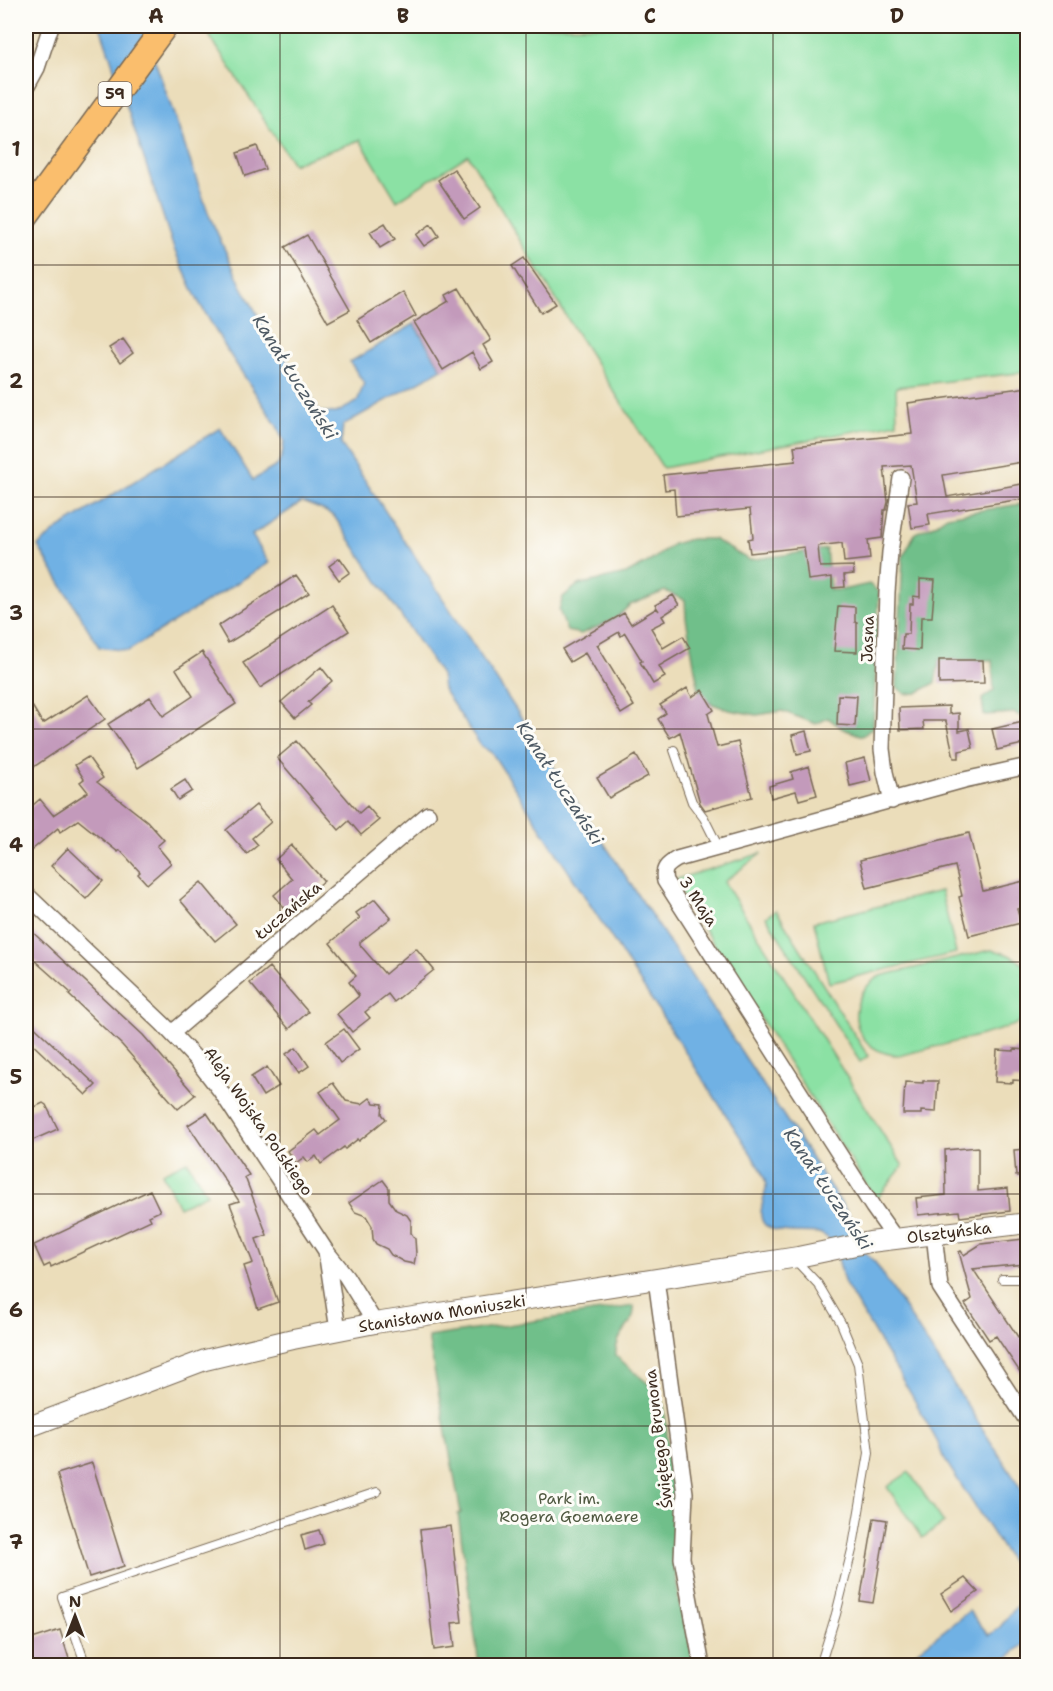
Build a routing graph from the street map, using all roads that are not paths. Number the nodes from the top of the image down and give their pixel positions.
1 (51, 26) edge
2 (165, 26) edge
3 (26, 88) edge
4 (26, 216) edge
5 (902, 477) dead end
6 (674, 750) dead end
7 (1028, 766) edge
8 (892, 801) junction
9 (428, 814) dead end
10 (719, 848) junction
11 (26, 897) edge
12 (172, 1033) junction
13 (1028, 1223) edge
14 (934, 1234) junction
15 (895, 1238) junction
16 (870, 1242) joint
17 (326, 1251) junction
18 (806, 1255) junction
19 (656, 1279) junction
20 (1002, 1279) dead end
21 (1028, 1280) edge
22 (375, 1323) junction
23 (338, 1330) junction
24 (1028, 1422) edge
25 (26, 1428) edge
26 (377, 1492) dead end
27 (86, 1665) edge
28 (702, 1665) edge
29 (820, 1665) edge

1 - 3 street
2 - 4 main road, 59
5 - 8 street, Jasna
6 - 10 lane
7 - 8 street, 3 Maja
8 - 10 street, 3 Maja
9 - 12 street, Łuczańska
10 - 15 street, 3 Maja
11 - 12 street, Aleja Wojska Polskiego
12 - 17 street, Aleja Wojska Polskiego
13 - 14 street, Olsztyńska
14 - 15 street, Olsztyńska
14 - 24 street
15 - 16 street, Olsztyńska
16 - 18 street, Stanisława Moniuszki
17 - 22 street, Aleja Wojska Polskiego
17 - 23 street, Aleja Wojska Polskiego
18 - 19 street, Stanisława Moniuszki
18 - 29 lane
19 - 22 street, Stanisława Moniuszki
19 - 28 street, Świętego Brunona
20 - 21 lane
22 - 23 street, Stanisława Moniuszki
23 - 25 street, Stanisława Moniuszki
26 - 27 lane

